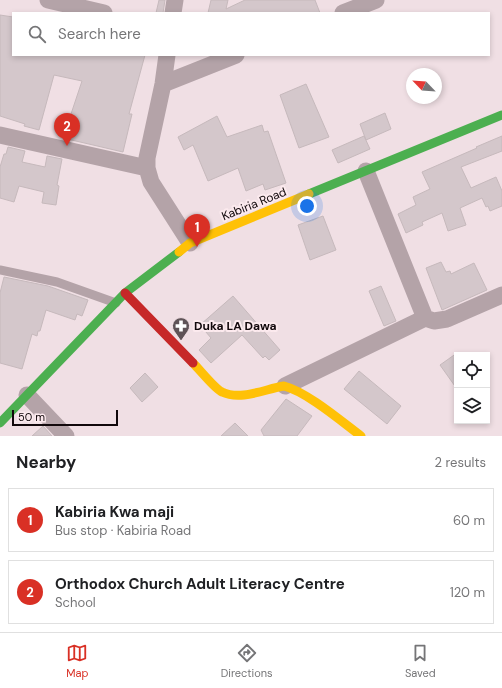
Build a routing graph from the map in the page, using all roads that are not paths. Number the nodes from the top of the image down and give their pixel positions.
1 (48, 0) edge
2 (175, 0) edge
3 (376, 0) edge
4 (100, 12) edge
5 (173, 12) edge
6 (346, 12) edge
7 (167, 56) edge
8 (233, 56) edge
9 (163, 84) junction
10 (502, 115) edge
11 (0, 134) edge
12 (147, 168) junction
13 (366, 171) junction
14 (190, 243) junction
15 (0, 270) edge
16 (126, 293) junction
17 (502, 295) edge
18 (116, 303) junction
19 (426, 318) junction
20 (285, 386) junction
21 (27, 396) junction
22 (0, 423) edge
23 (66, 436) edge
24 (361, 436) edge

1 - 4 street
2 - 5 street
3 - 6 street
7 - 9 street
8 - 9 street
9 - 12 street
10 - 13 main road, Kabiria Road
11 - 12 street
12 - 14 street
13 - 14 main road, Kabiria Road
13 - 19 street
14 - 16 main road, Kabiria Road
15 - 18 lane
16 - 18 main road, Kabiria Road
16 - 20 main road
17 - 19 street
18 - 21 main road, Kabiria Road
19 - 20 street
20 - 24 main road
21 - 22 main road, Kabiria Road
21 - 23 street

